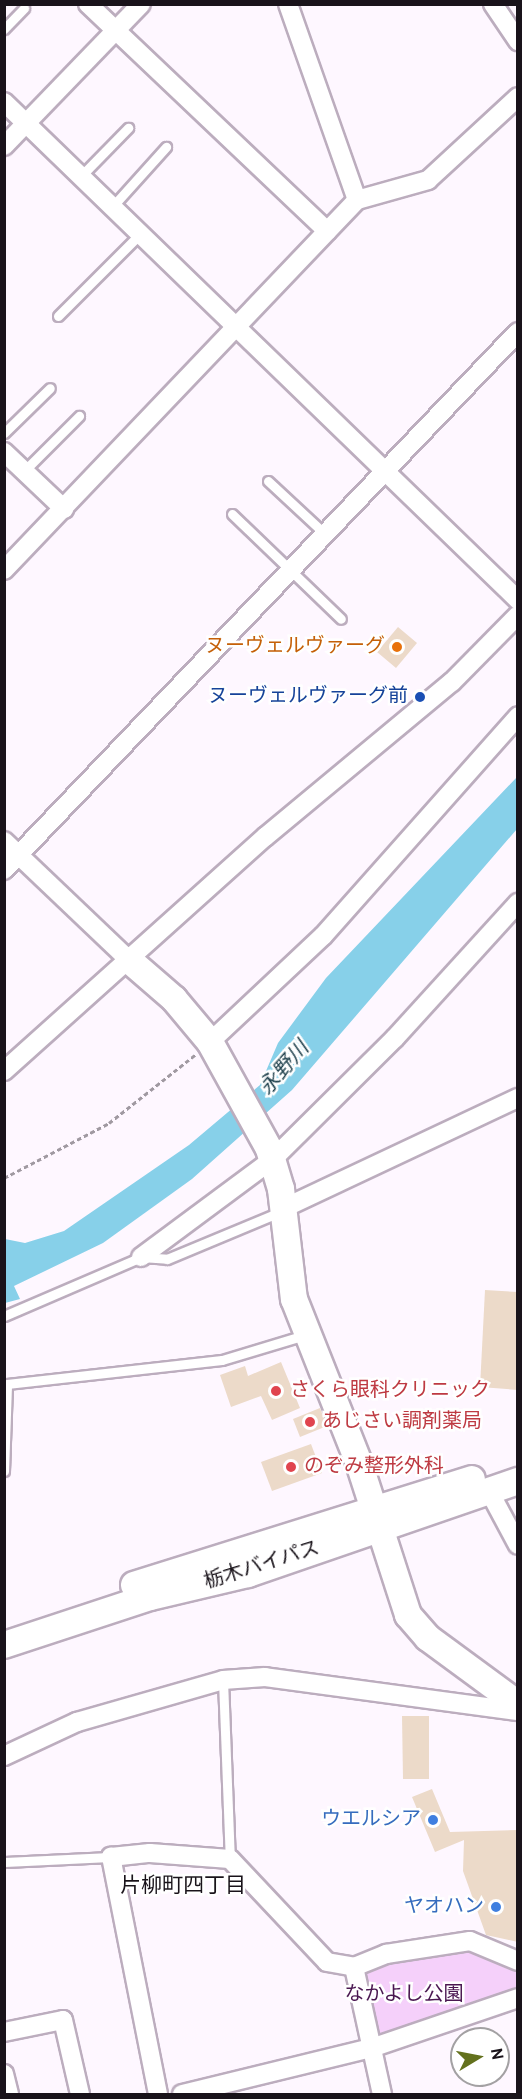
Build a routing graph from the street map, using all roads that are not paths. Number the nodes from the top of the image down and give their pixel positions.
1 (88, 4) edge
2 (141, 4) edge
3 (288, 4) edge
4 (493, 4) edge
5 (24, 8) dead end
6 (4, 29) edge
7 (116, 31) junction
8 (518, 41) edge
9 (518, 97) edge
10 (4, 102) edge
11 (26, 124) junction
12 (128, 128) dead end
13 (4, 147) edge
14 (166, 147) dead end
15 (81, 177) junction
16 (357, 200) junction
17 (112, 207) junction
18 (327, 231) junction
19 (140, 234) junction
20 (58, 316) dead end
21 (234, 325) junction
22 (518, 332) edge
23 (50, 388) dead end
24 (79, 416) dead end
25 (4, 433) edge
26 (4, 452) edge
27 (384, 470) junction
28 (24, 471) junction
29 (268, 481) dead end
30 (64, 509) junction
31 (232, 514) dead end
32 (324, 533) junction
33 (290, 569) junction
34 (4, 570) edge
35 (518, 600) edge
36 (518, 615) edge
37 (341, 619) dead end
38 (518, 716) edge
39 (4, 841) edge
40 (19, 855) junction
41 (4, 870) edge
42 (518, 903) edge
43 (129, 960) junction
44 (213, 1047) junction
45 (4, 1071) edge
46 (518, 1098) edge
47 (271, 1154) junction
48 (284, 1208) junction
49 (141, 1257) junction
50 (4, 1316) edge
51 (308, 1334) junction
52 (518, 1464) edge
53 (4, 1472) edge
54 (518, 1481) edge
55 (489, 1491) junction
56 (378, 1519) junction
57 (518, 1545) edge
58 (4, 1627) edge
59 (4, 1645) edge
60 (223, 1680) junction
61 (518, 1704) edge
62 (518, 1711) edge
63 (4, 1756) edge
64 (111, 1857) junction
65 (230, 1859) junction
66 (4, 1862) edge
67 (518, 1961) edge
68 (354, 1967) junction
69 (518, 1998) edge
70 (4, 2032) edge
71 (371, 2048) junction
72 (4, 2074) edge
73 (266, 2086) edge
74 (9, 2094) edge
75 (80, 2094) edge
76 (158, 2094) edge
77 (182, 2094) edge
78 (382, 2094) edge

1 - 7 street
2 - 7 street
3 - 16 street
4 - 8 street
5 - 6 lane
7 - 11 street
7 - 18 street
9 - 16 street
10 - 11 street
11 - 13 street
11 - 15 street
12 - 15 lane
14 - 17 lane
15 - 17 street
16 - 18 street
17 - 19 street
18 - 21 street
19 - 20 lane
19 - 21 street
21 - 27 street
21 - 30 street
22 - 27 street
23 - 25 lane
24 - 28 lane
26 - 28 street
27 - 32 street
27 - 35 street
28 - 30 street
29 - 32 lane
30 - 34 street
31 - 33 lane
32 - 33 street
33 - 37 lane
33 - 40 street
36 - 43 street
38 - 44 street
39 - 40 street
40 - 41 street
40 - 43 street
42 - 47 street
43 - 44 main road
43 - 45 street
44 - 47 main road
46 - 48 street
47 - 48 main road
47 - 49 street
48 - 49 lane
48 - 51 main road
49 - 50 lane
51 - 53 lane
51 - 56 main road
52 - 56 main road, 栃木バイパス
54 - 55 main road, 栃木バイパス
55 - 56 main road, 栃木バイパス
55 - 57 street
56 - 58 main road, 栃木バイパス
56 - 59 main road, 栃木バイパス
56 - 61 main road
60 - 62 street
60 - 63 street
60 - 65 lane
64 - 65 street
64 - 66 lane
64 - 76 street
65 - 68 street
67 - 68 street
68 - 71 street
69 - 71 street
70 - 75 street
71 - 73 street
71 - 78 street
72 - 74 street
73 - 77 street

